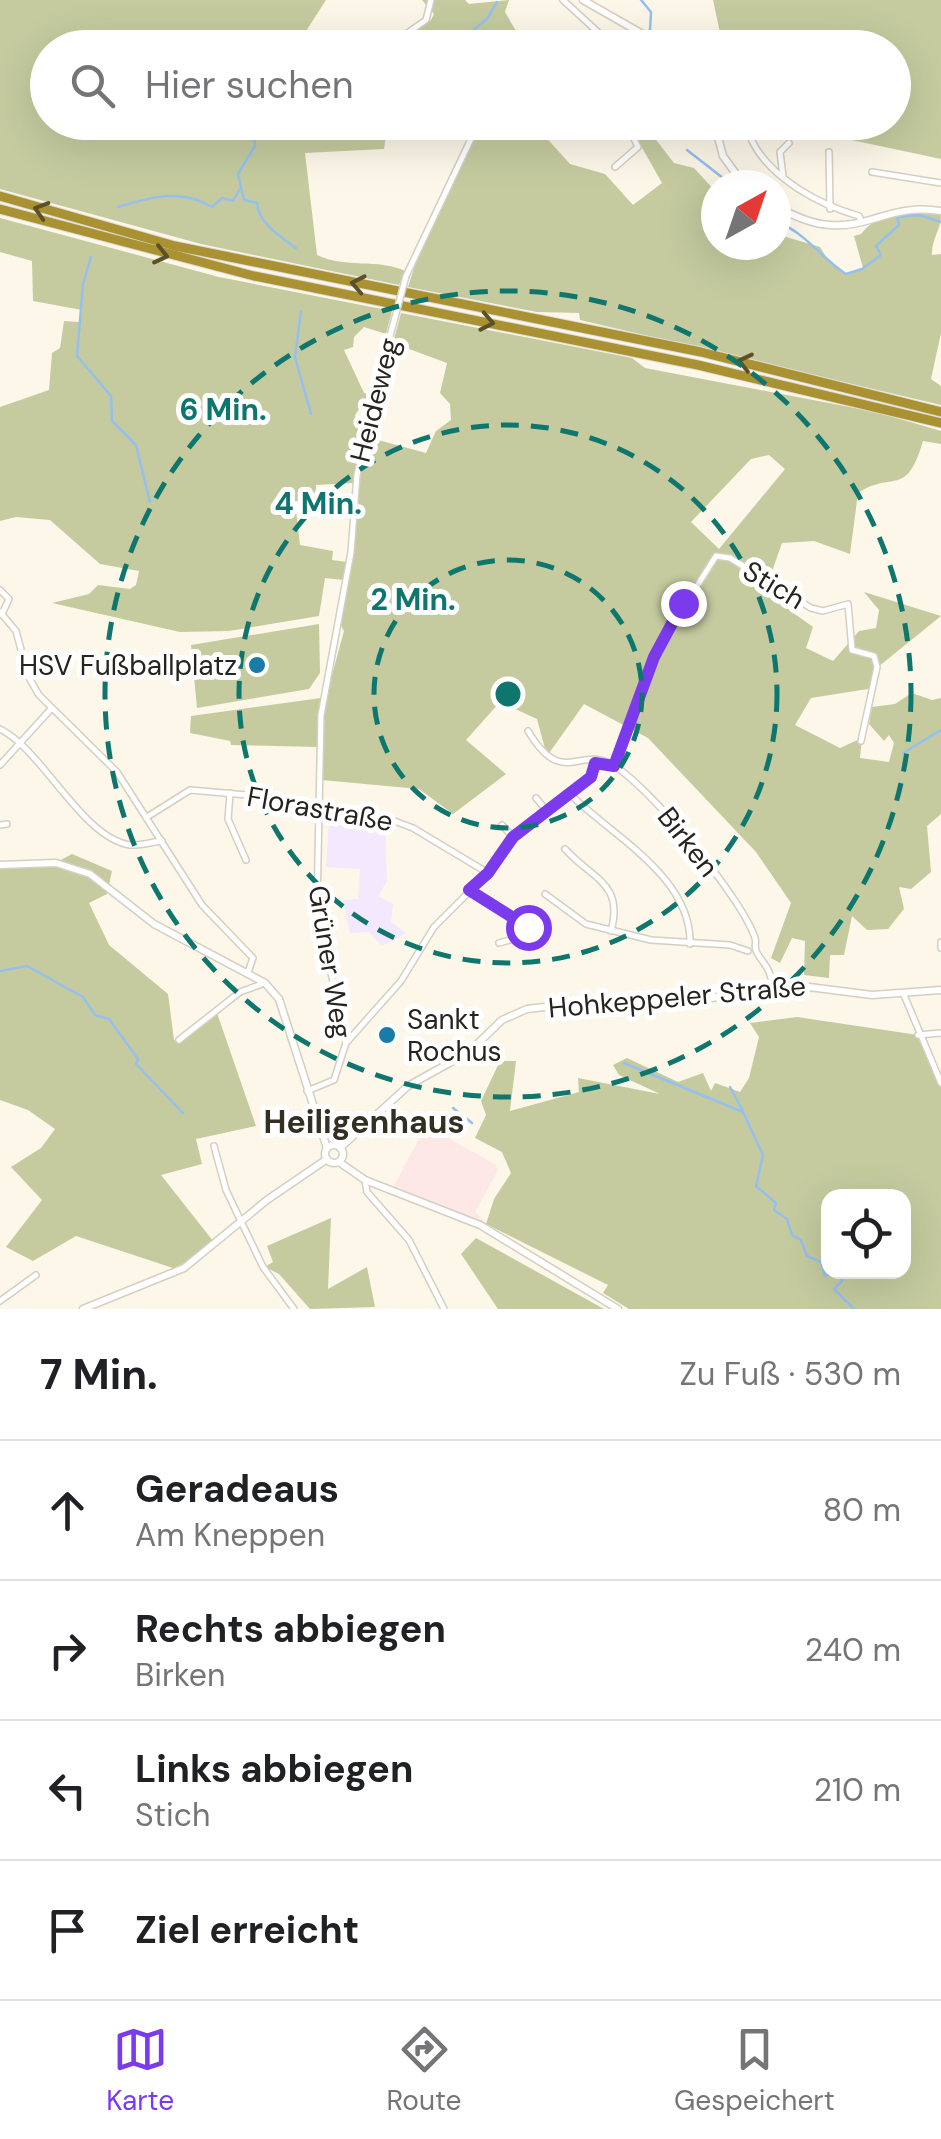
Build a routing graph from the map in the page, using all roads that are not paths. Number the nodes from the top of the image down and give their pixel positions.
1 (431, 0) edge
2 (563, 0) edge
3 (584, 0) edge
4 (412, 30) edge
5 (596, 30) edge
6 (637, 30) edge
7 (470, 140) edge
8 (635, 140) edge
9 (719, 140) edge
10 (752, 141) dead end
11 (789, 143) dead end
12 (829, 152) dead end
13 (615, 167) dead end
14 (733, 170) edge
15 (776, 170) edge
16 (782, 170) edge
17 (872, 172) dead end
18 (791, 182) edge
19 (941, 183) edge
20 (0, 196) edge
21 (830, 209) junction
22 (0, 210) edge
23 (941, 211) edge
24 (791, 213) edge
25 (861, 221) junction
26 (941, 412) edge
27 (941, 423) edge
28 (0, 590) edge
29 (3, 615) edge
30 (0, 626) edge
31 (51, 709) junction
32 (0, 729) edge
33 (528, 732) dead end
34 (861, 741) dead end
35 (21, 742) junction
36 (595, 763) junction
37 (0, 766) edge
38 (614, 766) junction
39 (568, 792) junction
40 (230, 793) junction
41 (536, 798) dead end
42 (546, 810) junction
43 (318, 812) junction
44 (148, 817) junction
45 (502, 825) dead end
46 (513, 837) junction
47 (162, 841) junction
48 (566, 850) dead end
49 (246, 860) dead end
50 (0, 866) edge
51 (488, 873) junction
52 (469, 890) junction
53 (545, 894) dead end
54 (611, 931) junction
55 (499, 944) dead end
56 (690, 944) junction
57 (754, 951) junction
58 (248, 972) junction
59 (265, 984) junction
60 (772, 986) junction
61 (941, 990) edge
62 (904, 995) junction
63 (941, 1033) edge
64 (918, 1035) junction
65 (179, 1040) dead end
66 (346, 1044) junction
67 (941, 1083) edge
68 (307, 1090) junction
69 (214, 1146) dead end
70 (327, 1148) junction
71 (340, 1148) junction
72 (327, 1159) junction
73 (339, 1162) junction
74 (365, 1180) junction
75 (243, 1220) junction
76 (36, 1275) dead end
77 (0, 1300) edge
78 (83, 1309) edge
79 (294, 1309) edge
80 (444, 1309) edge
81 (618, 1309) edge

1 - 4 street
2 - 5 street
3 - 6 main road
7 - 43 street, Heideweg, bridge
8 - 13 street
9 - 14 main road
10 - 15 street
11 - 16 street
12 - 21 street
17 - 19 street
18 - 21 street
26 -> 20 highway
21 - 25 street
22 -> 27 highway
23 - 25 main road
24 - 25 main road
28 - 29 street
29 - 30 street
29 - 31 street
31 - 35 street
31 - 44 street
32 - 35 street
33 - 36 street
34 - 38 street, Stich
35 - 37 street
35 - 47 street
36 - 38 street
36 - 39 street
38 - 57 street, Birken
39 - 42 street
39 - 56 street
40 - 43 street, Florastraße
40 - 44 street, Florastraße
40 - 49 street
41 - 42 street
42 - 46 street
43 - 51 street, Florastraße
43 - 66 street, Grüner Weg
44 - 47 street
45 - 46 street
46 - 51 street
47 - 58 street
48 - 54 street
50 - 58 main road
51 - 52 street
52 - 55 street
52 - 66 street
53 - 54 street
54 - 56 street
56 - 57 street
57 - 60 street, Birken
58 - 59 main road
59 - 65 street
59 - 68 main road
60 - 62 main road, Hohkeppeler Straße
60 - 71 main road, Hohkeppeler Straße
61 - 62 main road, Hohkeppeler Straße
62 - 64 street
63 - 64 street
64 - 67 street
66 - 68 street, Grüner Weg
68 - 70 main road
69 - 75 street
70 - 71 main road
70 - 72 main road
71 - 73 main road
72 - 73 main road
72 - 75 main road
73 - 74 main road
74 - 80 street
74 - 81 main road
75 - 78 main road
75 - 79 street
76 - 77 street

